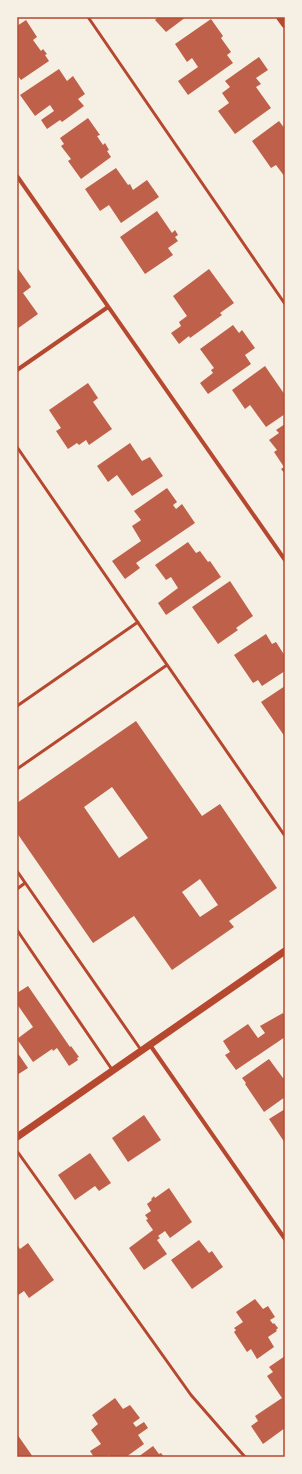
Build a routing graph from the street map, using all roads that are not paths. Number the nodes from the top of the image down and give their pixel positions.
1 (88, 17) edge
2 (17, 176) edge
3 (285, 304) edge
4 (108, 307) junction
5 (17, 370) edge
6 (17, 447) edge
7 (285, 560) edge
8 (138, 622) junction
9 (167, 665) junction
10 (17, 706) edge
11 (17, 769) edge
12 (285, 836) edge
13 (17, 871) edge
14 (25, 883) junction
15 (17, 889) edge
16 (17, 930) edge
17 (285, 951) edge
18 (150, 1045) junction
19 (142, 1051) junction
20 (113, 1071) junction
21 (17, 1137) edge
22 (17, 1151) edge
23 (285, 1239) edge
24 (245, 1457) edge

1 - 3 lane
2 - 4 street
4 - 5 street
4 - 7 street
6 - 8 lane
8 - 9 lane
8 - 10 lane
9 - 11 lane
9 - 12 lane
13 - 14 lane
14 - 15 lane
14 - 19 lane
16 - 20 lane
17 - 18 street
18 - 19 street
18 - 23 street
19 - 20 street
20 - 21 street
22 - 24 lane

